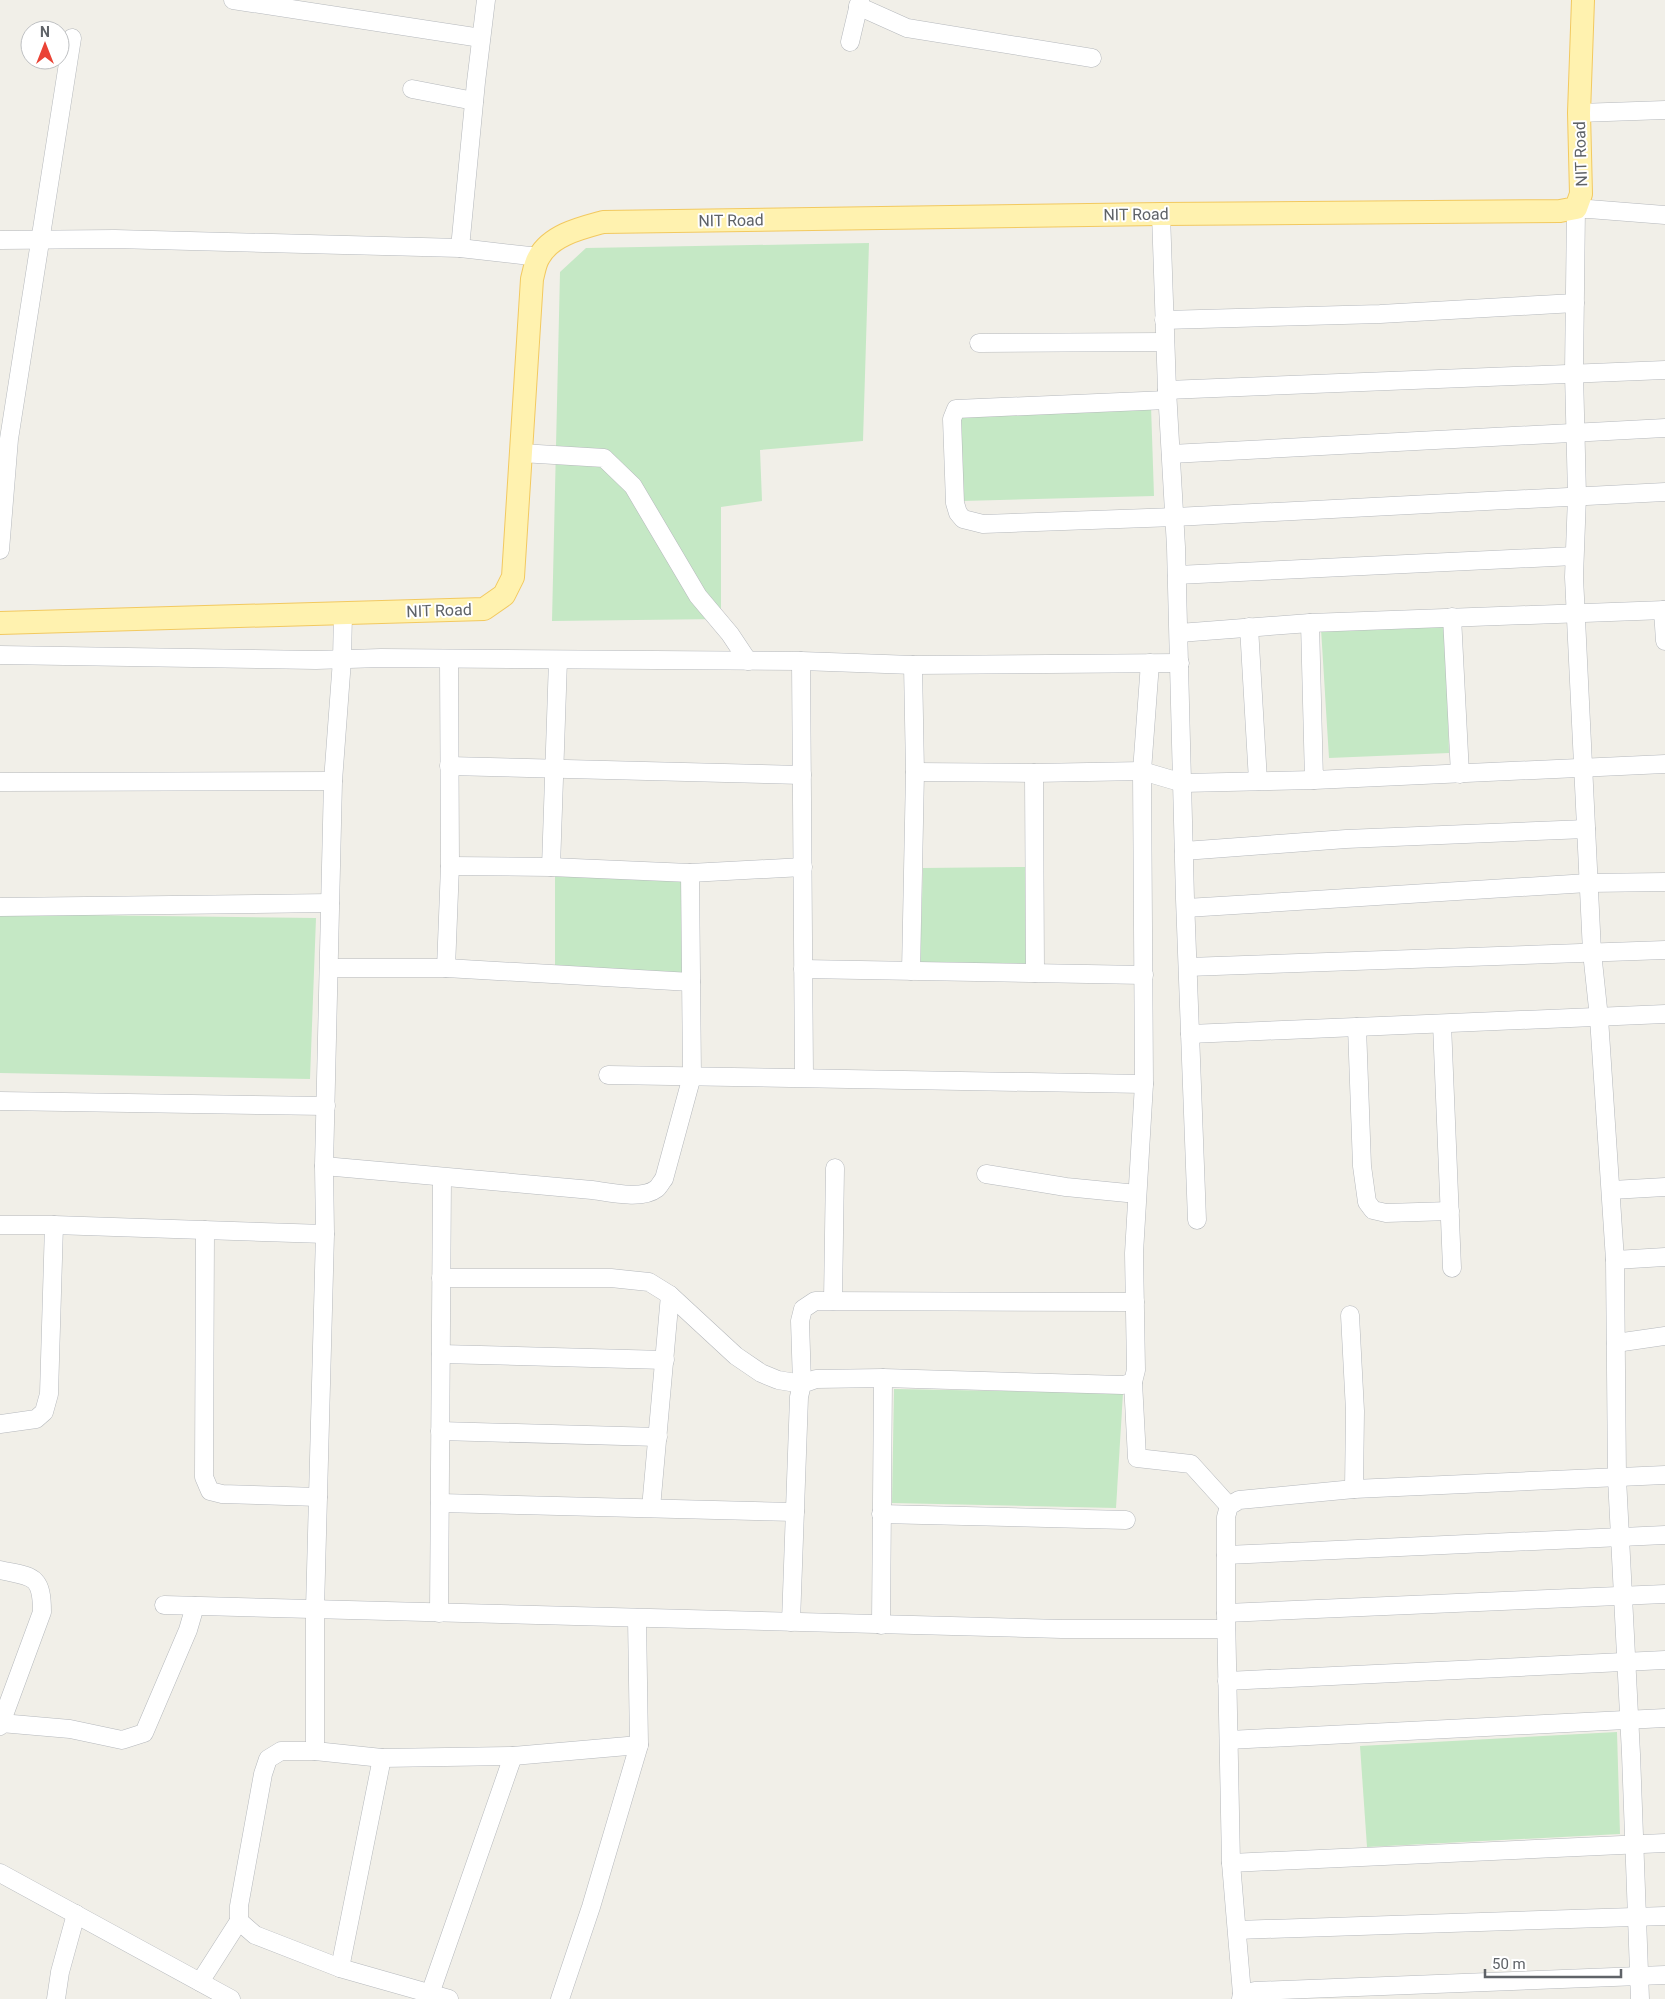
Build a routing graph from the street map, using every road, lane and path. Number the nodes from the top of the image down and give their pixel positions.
1 (233, 0) edge
2 (486, 0) edge
3 (1583, 0) edge
4 (859, 3) edge
5 (72, 38) dead end
6 (482, 38) junction
7 (850, 42) dead end
8 (1092, 58) dead end
9 (412, 89) dead end
10 (474, 101) junction
11 (1665, 110) edge
12 (1579, 113) junction
13 (1576, 208) junction
14 (1161, 214) junction
15 (1665, 215) edge
16 (0, 240) edge
17 (39, 241) junction
18 (460, 248) junction
19 (539, 257) junction
20 (1575, 303) junction
21 (1164, 320) junction
22 (1165, 342) junction
23 (979, 343) dead end
24 (1665, 370) edge
25 (1574, 373) junction
26 (1167, 395) junction
27 (1665, 428) edge
28 (1576, 432) junction
29 (521, 453) junction
30 (1171, 454) junction
31 (1665, 492) edge
32 (1577, 496) junction
33 (1175, 517) junction
34 (0, 550) edge
35 (1574, 556) junction
36 (1177, 575) junction
37 (1664, 610) edge
38 (343, 613) junction
39 (1576, 614) junction
40 (1452, 617) junction
41 (1310, 623) junction
42 (0, 624) edge
43 (1249, 627) junction
44 (1179, 633) junction
45 (1665, 641) edge
46 (0, 655) edge
47 (449, 659) junction
48 (342, 660) junction
49 (558, 660) junction
50 (748, 661) junction
51 (801, 661) junction
52 (1150, 663) junction
53 (1180, 663) junction
54 (913, 665) junction
55 (1665, 764) edge
56 (449, 766) junction
57 (1583, 768) junction
58 (555, 770) junction
59 (1142, 771) junction
60 (915, 772) junction
61 (1034, 773) junction
62 (1460, 774) junction
63 (802, 775) junction
64 (1314, 780) junction
65 (332, 781) junction
66 (1258, 781) junction
67 (0, 782) edge
68 (1183, 783) junction
69 (1586, 829) junction
70 (1184, 851) junction
71 (450, 866) junction
72 (551, 867) junction
73 (803, 867) junction
74 (690, 873) junction
75 (1665, 882) edge
76 (1588, 884) junction
77 (330, 904) junction
78 (0, 907) edge
79 (1186, 908) junction
80 (1665, 950) edge
81 (1592, 952) junction
82 (1188, 967) junction
83 (329, 968) junction
84 (446, 968) junction
85 (803, 969) junction
86 (910, 971) junction
87 (1035, 973) junction
88 (1144, 974) junction
89 (691, 982) junction
90 (1665, 1014) edge
91 (1599, 1018) junction
92 (1442, 1024) junction
93 (1357, 1028) junction
94 (1190, 1034) junction
95 (608, 1075) dead end
96 (692, 1076) junction
97 (804, 1077) junction
98 (1144, 1084) junction
99 (0, 1101) edge
100 (326, 1106) junction
101 (324, 1166) junction
102 (835, 1168) dead end
103 (986, 1174) dead end
104 (442, 1177) junction
105 (1665, 1187) edge
106 (1612, 1190) junction
107 (1137, 1201) junction
108 (1450, 1211) junction
109 (1197, 1220) dead end
110 (0, 1224) edge
111 (54, 1225) junction
112 (206, 1230) junction
113 (325, 1234) junction
114 (1665, 1257) edge
115 (1615, 1260) junction
116 (1452, 1268) dead end
117 (441, 1278) junction
118 (670, 1295) junction
119 (833, 1301) junction
120 (1135, 1302) junction
121 (1350, 1315) dead end
122 (1616, 1335) junction
123 (1665, 1336) edge
124 (441, 1354) junction
125 (665, 1360) junction
126 (882, 1378) junction
127 (1133, 1382) junction
128 (802, 1384) junction
129 (0, 1424) edge
130 (440, 1431) junction
131 (658, 1437) junction
132 (1665, 1475) edge
133 (1617, 1478) junction
134 (1354, 1489) junction
135 (318, 1497) junction
136 (440, 1503) junction
137 (1229, 1506) junction
138 (651, 1508) junction
139 (795, 1512) junction
140 (881, 1514) junction
141 (1126, 1520) dead end
142 (1665, 1536) edge
143 (1620, 1537) junction
144 (1226, 1555) junction
145 (0, 1570) edge
146 (1665, 1594) edge
147 (1623, 1595) junction
148 (164, 1605) dead end
149 (195, 1606) junction
150 (315, 1609) junction
151 (439, 1613) junction
152 (636, 1618) junction
153 (1226, 1621) junction
154 (791, 1622) junction
155 (880, 1624) junction
156 (1665, 1660) edge
157 (1626, 1661) junction
158 (1228, 1681) junction
159 (1665, 1718) edge
160 (1629, 1719) junction
161 (1, 1724) edge
162 (1229, 1740) junction
163 (639, 1745) junction
164 (315, 1751) junction
165 (513, 1756) junction
166 (382, 1758) junction
167 (1665, 1843) edge
168 (1633, 1845) junction
169 (1231, 1864) junction
170 (0, 1873) edge
171 (76, 1914) junction
172 (1665, 1916) edge
173 (1636, 1917) junction
174 (238, 1921) junction
175 (1237, 1930) junction
176 (340, 1968) junction
177 (1665, 1974) edge
178 (1638, 1975) junction
179 (200, 1982) junction
180 (430, 1994) junction
181 (1242, 1996) edge
182 (56, 1999) edge
183 (231, 1999) edge
184 (449, 1999) edge
185 (560, 1999) edge
186 (1640, 1999) edge

1 - 6 street
2 - 6 street
3 - 12 main road, NIT Road
4 - 7 street
4 - 8 street
5 - 17 street
6 - 10 street
9 - 10 street
10 - 18 street
11 - 12 street
12 - 13 main road, NIT Road
13 - 14 main road, NIT Road
13 - 15 street
13 - 20 street
14 - 19 main road, NIT Road
14 - 21 street
16 - 17 street
17 - 18 street
17 - 34 street
18 - 19 street
19 - 29 main road, NIT Road
20 - 21 street
20 - 25 street
21 - 22 street
22 - 23 street
22 - 26 street
24 - 25 street
25 - 26 street
25 - 28 street
26 - 30 street
26 - 33 street
27 - 28 street
28 - 30 street
28 - 32 street
29 - 38 main road, NIT Road
29 - 50 street
30 - 33 street
31 - 32 street
32 - 33 street
32 - 35 street
33 - 36 street
35 - 36 street
35 - 39 street
36 - 44 street
37 - 39 street
37 - 45 street
38 - 42 main road, NIT Road
38 - 48 street
39 - 40 street
39 - 57 street
40 - 41 street
40 - 62 street
41 - 43 street
41 - 64 street
43 - 44 street
43 - 66 street
44 - 53 street
46 - 48 street
47 - 48 street
47 - 49 street
47 - 56 street
48 - 65 street
49 - 50 street
49 - 58 street
50 - 51 street
51 - 54 street
51 - 63 street
52 - 53 street
52 - 54 street
52 - 59 street
53 - 68 street
54 - 60 street
55 - 57 street
56 - 58 street
56 - 71 street
57 - 62 street
57 - 69 street
58 - 63 street
58 - 72 street
59 - 61 street
59 - 68 street
59 - 88 street
60 - 61 street
60 - 86 street
61 - 87 street
62 - 64 street
63 - 73 street
64 - 66 street
65 - 67 street
65 - 77 street
66 - 68 street
68 - 70 street
69 - 70 street
69 - 76 street
70 - 79 street
71 - 72 street
71 - 84 street
72 - 74 street
73 - 74 street
73 - 85 street
74 - 89 street
75 - 76 street
76 - 79 street
76 - 81 street
77 - 78 street
77 - 83 street
79 - 82 street
80 - 81 street
81 - 82 street
81 - 91 street
82 - 94 street
83 - 84 street
83 - 100 street
84 - 89 street
85 - 86 street
85 - 97 street
86 - 87 street
87 - 88 street
88 - 98 street
89 - 96 street
90 - 91 street
91 - 92 street
91 - 106 street
92 - 93 street
92 - 108 street
93 - 94 street
93 - 108 street
94 - 109 street
95 - 96 street
96 - 97 street
96 - 104 street
97 - 98 street
98 - 107 street
99 - 100 street
100 - 101 street
101 - 104 street
101 - 113 street
102 - 119 street
103 - 107 street
104 - 117 street
105 - 106 street
106 - 115 street
107 - 120 street
108 - 116 street
110 - 111 street
111 - 112 street
111 - 129 street
112 - 113 street
112 - 135 street
113 - 135 street
114 - 115 street
115 - 122 street
117 - 118 street
117 - 124 street
118 - 125 street
118 - 128 street
119 - 120 street
119 - 128 street
120 - 127 street
121 - 134 street
122 - 123 street
122 - 133 street
124 - 125 street
124 - 130 street
125 - 131 street
126 - 127 street
126 - 128 street
126 - 140 street
127 - 137 street
128 - 139 street
130 - 131 street
130 - 136 street
131 - 138 street
132 - 133 street
133 - 134 street
133 - 143 street
134 - 137 street
135 - 150 street
136 - 138 street
136 - 151 street
137 - 144 street
138 - 139 street
139 - 154 street
140 - 141 street
140 - 155 street
142 - 143 street
143 - 144 street
143 - 147 street
144 - 153 street
145 - 161 street
146 - 147 street
147 - 153 street
147 - 157 street
148 - 149 street
149 - 150 street
149 - 161 street
150 - 151 street
150 - 164 street
151 - 152 street
152 - 154 street
152 - 163 street
153 - 155 street
153 - 158 street
154 - 155 street
156 - 157 street
157 - 158 street
157 - 160 street
158 - 162 street
159 - 160 street
160 - 162 street
160 - 168 street
162 - 169 street
163 - 165 street
163 - 185 street
164 - 166 street
164 - 174 street
165 - 166 street
165 - 180 street
166 - 176 street
167 - 168 street
168 - 169 street
168 - 173 street
169 - 175 street
170 - 171 street
171 - 179 street
171 - 182 street
172 - 173 street
173 - 175 street
173 - 178 street
174 - 176 street
174 - 179 street
175 - 181 street
176 - 180 street
177 - 178 street
178 - 181 street
178 - 186 street
179 - 183 street
180 - 184 street

